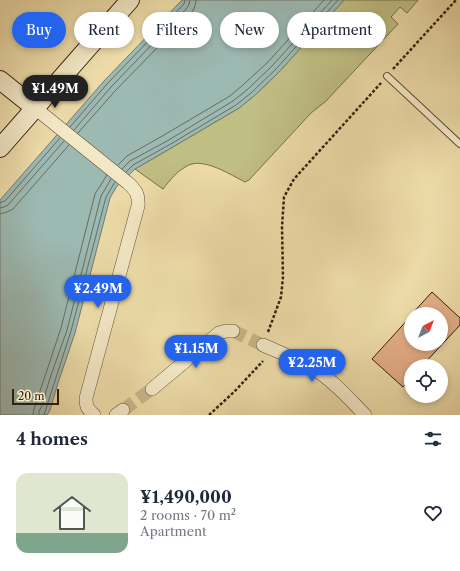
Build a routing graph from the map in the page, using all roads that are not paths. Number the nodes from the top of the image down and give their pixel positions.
1 (130, 0) edge
2 (387, 76) road end
3 (0, 80) edge
4 (35, 108) junction
5 (460, 144) edge
6 (0, 148) edge
7 (233, 331) tunnel mouth
8 (268, 348) tunnel mouth
9 (152, 389) tunnel mouth
10 (94, 415) edge
11 (365, 415) edge

1 - 4 street
2 - 5 lane
3 - 4 street
4 - 6 street
4 - 10 street
7 - 9 street
8 - 11 street

